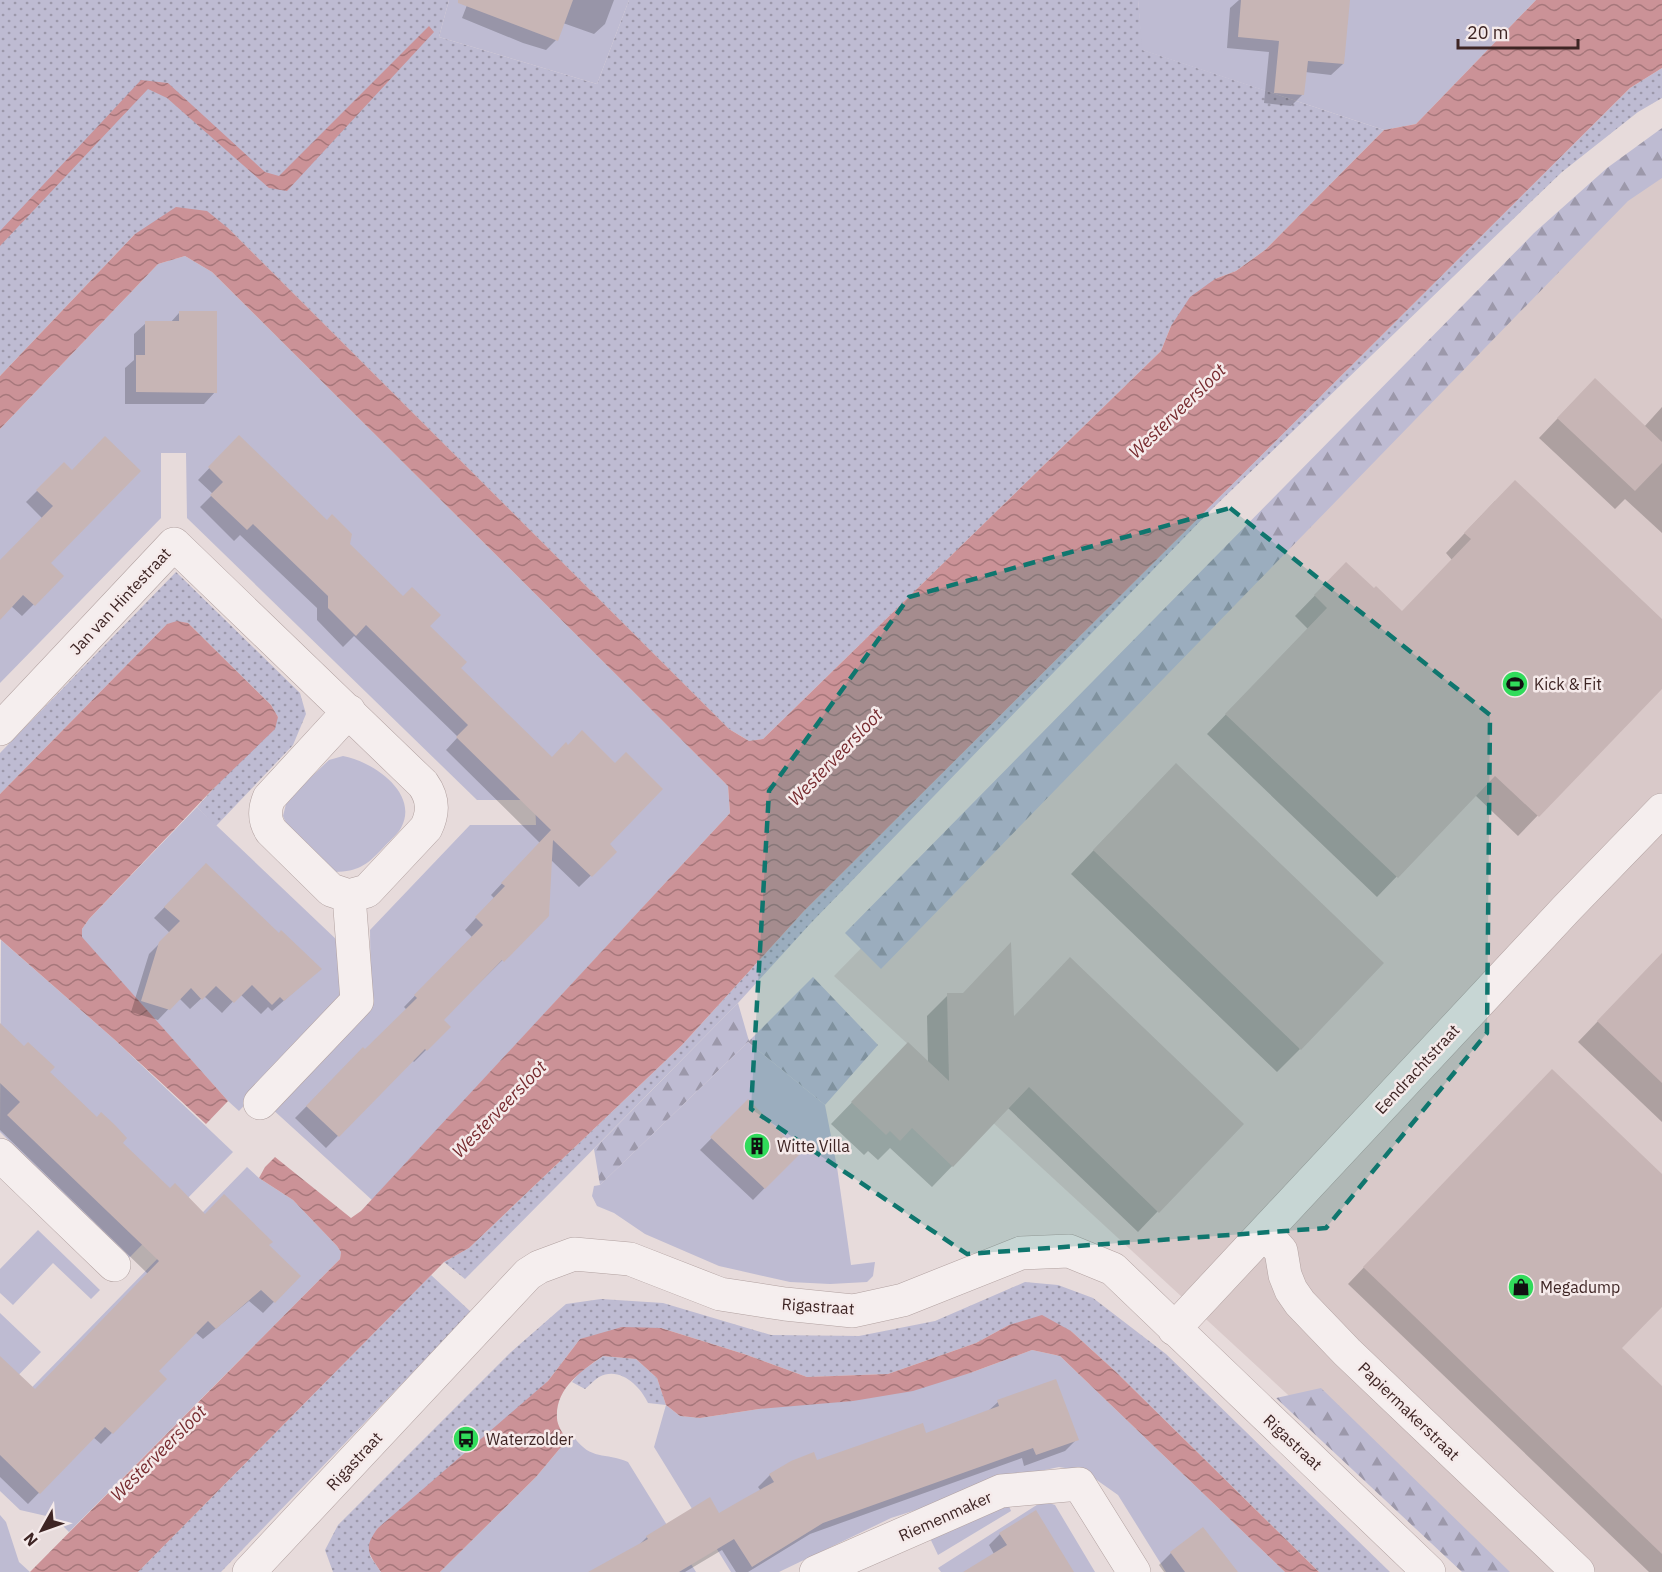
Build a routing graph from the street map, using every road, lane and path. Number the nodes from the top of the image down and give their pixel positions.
1 (349, 711) junction
2 (0, 729) edge
3 (1662, 810) edge
4 (349, 896) junction
5 (260, 1102) dead end
6 (0, 1155) edge
7 (1264, 1233) junction
8 (114, 1265) dead end
9 (1174, 1329) junction
10 (250, 1572) edge
11 (816, 1572) edge
12 (1134, 1572) edge
13 (1429, 1572) edge
14 (1578, 1572) edge

1 - 2 street, Jan van Hintestraat
1 - 4 street, Jan van Hintestraat
1 - 4 street
3 - 7 street, Eendrachtstraat
4 - 5 street
6 - 8 street
7 - 9 street, Eendrachtstraat
7 - 14 street, Papiermakerstraat
9 - 10 street, Rigastraat
9 - 13 street, Rigastraat
11 - 12 street, Riemenmaker

